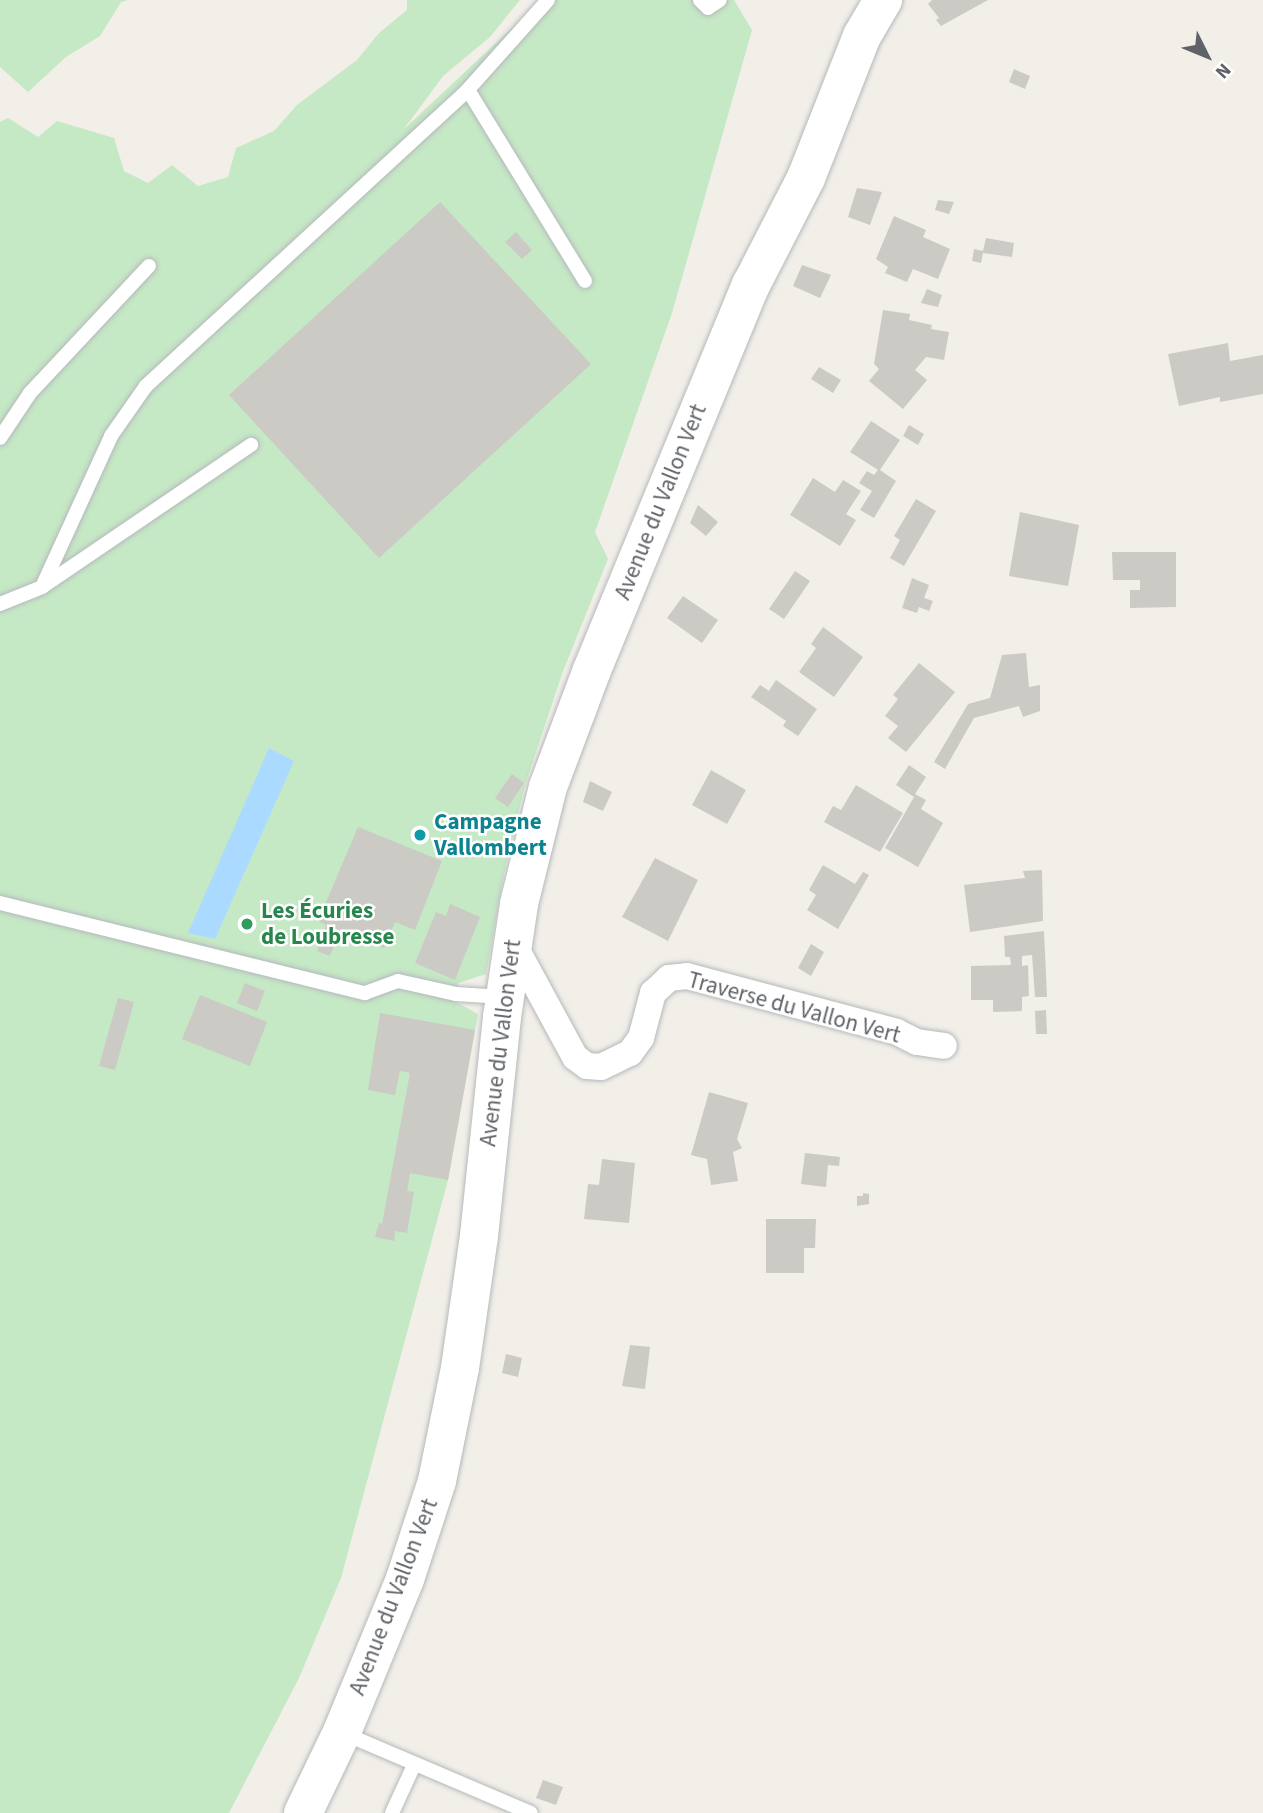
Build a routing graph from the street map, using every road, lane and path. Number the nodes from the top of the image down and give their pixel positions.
1 (548, 0) edge
2 (700, 0) edge
3 (720, 0) edge
4 (857, 0) edge
5 (883, 0) edge
6 (468, 90) junction
7 (149, 266) dead end
8 (585, 281) dead end
9 (751, 285) junction
10 (0, 438) edge
11 (251, 445) dead end
12 (42, 587) junction
13 (0, 604) edge
14 (0, 904) edge
15 (513, 943) junction
16 (505, 997) junction
17 (944, 1046) dead end
18 (342, 1732) junction
19 (414, 1765) junction
20 (303, 1813) edge
21 (392, 1813) edge
22 (531, 1813) edge

1 - 6 lane
2 - 3 lane
4 - 9 main road, Avenue du Vallon Vert
5 - 9 main road, Avenue du Vallon Vert
6 - 8 lane
6 - 12 lane
7 - 10 lane
9 - 15 main road, Avenue du Vallon Vert
11 - 12 lane
12 - 13 lane
14 - 16 lane
15 - 16 main road, Avenue du Vallon Vert
15 - 17 street, Traverse du Vallon Vert
16 - 18 main road, Avenue du Vallon Vert
18 - 19 lane
18 - 20 main road, Avenue du Vallon Vert
19 - 21 lane
19 - 22 lane

